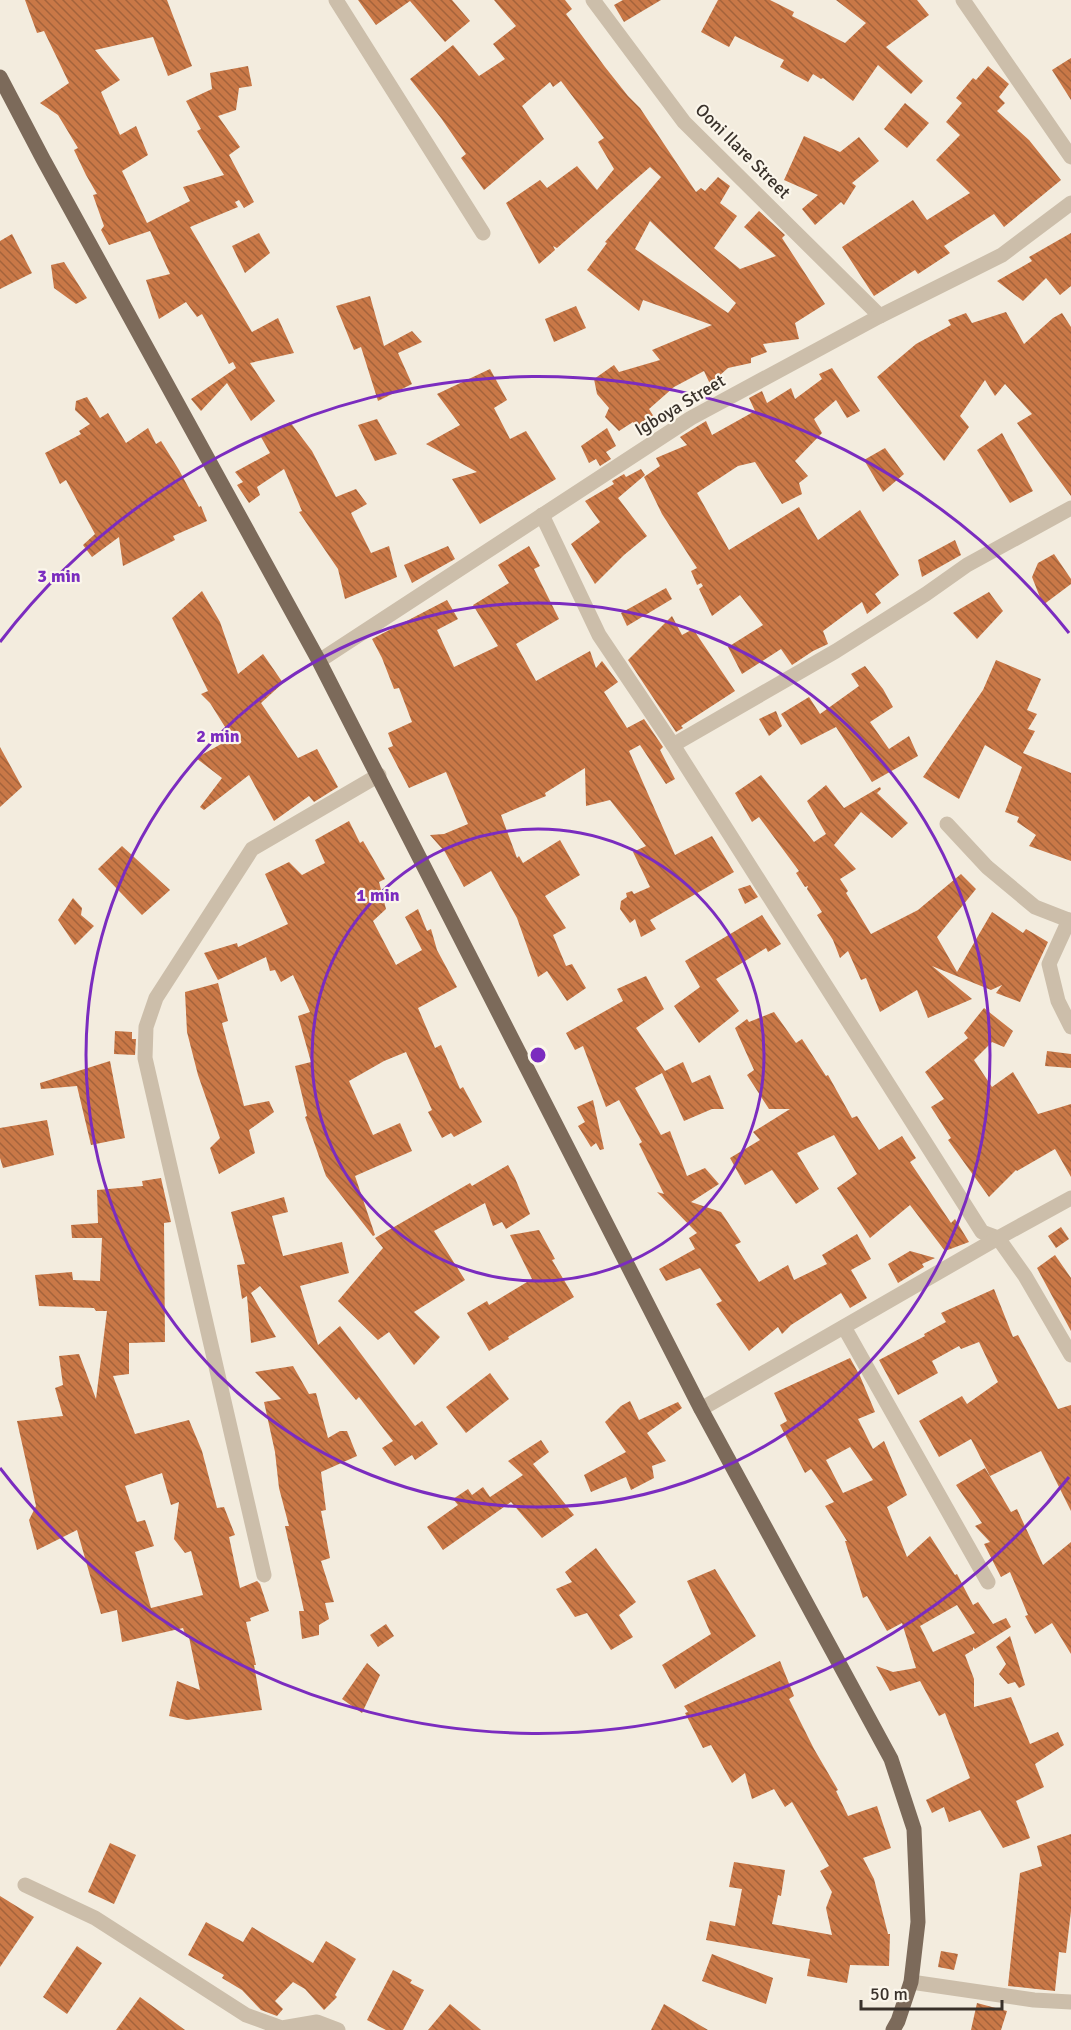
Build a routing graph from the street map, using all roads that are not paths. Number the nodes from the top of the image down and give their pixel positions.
1 (336, 0) edge
2 (593, 0) edge
3 (963, 0) edge
4 (0, 77) edge
5 (1071, 157) edge
6 (1071, 202) edge
7 (483, 233) dead end
8 (880, 316) junction
9 (1071, 508) edge
10 (542, 515) junction
11 (319, 660) junction
12 (673, 746) junction
13 (379, 775) junction
14 (947, 824) dead end
15 (1070, 920) edge
16 (1071, 1027) edge
17 (1071, 1198) edge
18 (998, 1238) junction
19 (844, 1327) junction
20 (1071, 1355) edge
21 (701, 1408) junction
22 (264, 1575) dead end
23 (988, 1582) dead end
24 (25, 1886) dead end
25 (911, 1982) junction
26 (1071, 2002) edge
27 (281, 2029) edge
28 (338, 2030) edge
29 (893, 2030) edge

1 - 7 street
2 - 8 street, Ooni Ilare Street
3 - 5 street
4 - 11 main road
6 - 8 street, Igboya Street
8 - 10 street, Igboya Street
9 - 12 street
10 - 11 street, Igboya Street
10 - 12 street
11 - 13 main road
12 - 18 street
13 - 21 main road
13 - 22 street
14 - 15 street
15 - 16 street
17 - 18 street
18 - 19 street
18 - 20 street
19 - 21 street
19 - 23 street
21 - 25 main road
24 - 27 street
25 - 26 street
25 - 29 main road
27 - 28 street

